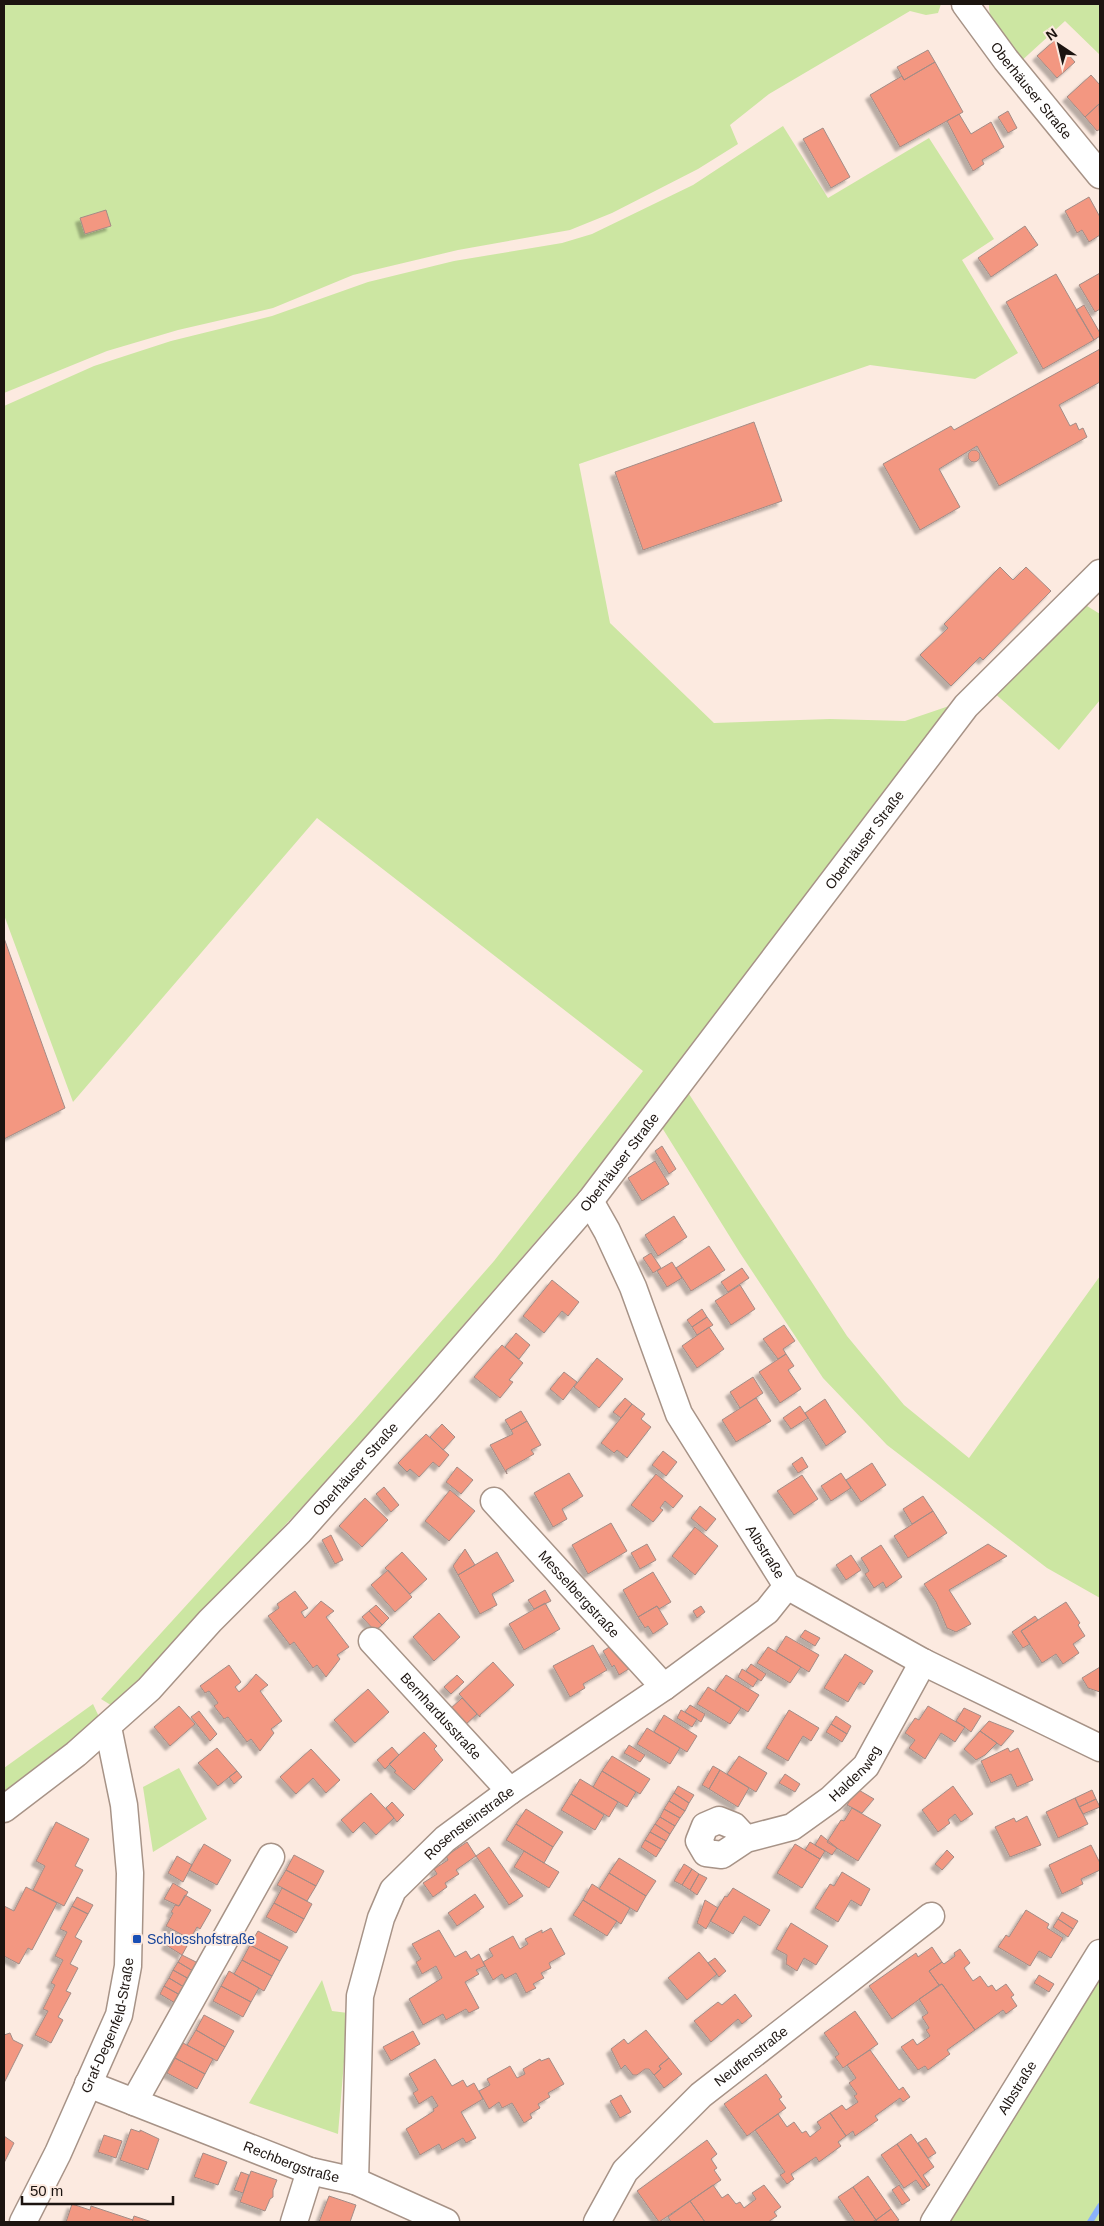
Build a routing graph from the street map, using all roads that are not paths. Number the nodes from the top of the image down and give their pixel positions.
1 (965, 4) edge
2 (1100, 175) edge
3 (1100, 573) edge
4 (590, 1201) junction
5 (494, 1501) dead end
6 (786, 1586) junction
7 (372, 1641) dead end
8 (922, 1662) junction
9 (664, 1687) junction
10 (108, 1727) junction
11 (1100, 1748) edge
12 (510, 1791) junction
13 (4, 1809) edge
14 (746, 1839) dead end
15 (271, 1857) dead end
16 (931, 1916) dead end
17 (1100, 1954) edge
18 (88, 2084) junction
19 (134, 2102) junction
20 (310, 2171) junction
21 (355, 2181) junction
22 (23, 2222) edge
23 (294, 2222) edge
24 (446, 2222) edge
25 (597, 2222) edge
26 (934, 2222) edge

1 - 2 street, Oberhäuser Straße
3 - 4 street, Oberhäuser Straße
4 - 6 street, Albstraße
4 - 10 street, Oberhäuser Straße
5 - 9 street, Messelbergstraße
6 - 8 street, Albstraße
6 - 9 street, Rosensteinstraße
7 - 12 street, Bernhardusstraße
8 - 11 street, Albstraße
8 - 14 street, Haldenweg
9 - 12 street, Rosensteinstraße
10 - 13 street
10 - 18 street, Graf-Degenfeld-Straße
12 - 21 street, Rosensteinstraße
15 - 19 street
16 - 25 street, Neuffenstraße
17 - 26 street, Albstraße
18 - 19 street, Rechbergstraße
18 - 22 street, Graf-Degenfeld-Straße
19 - 20 street, Rechbergstraße
20 - 21 street, Rechbergstraße
20 - 23 street
21 - 24 street, Rechbergstraße

